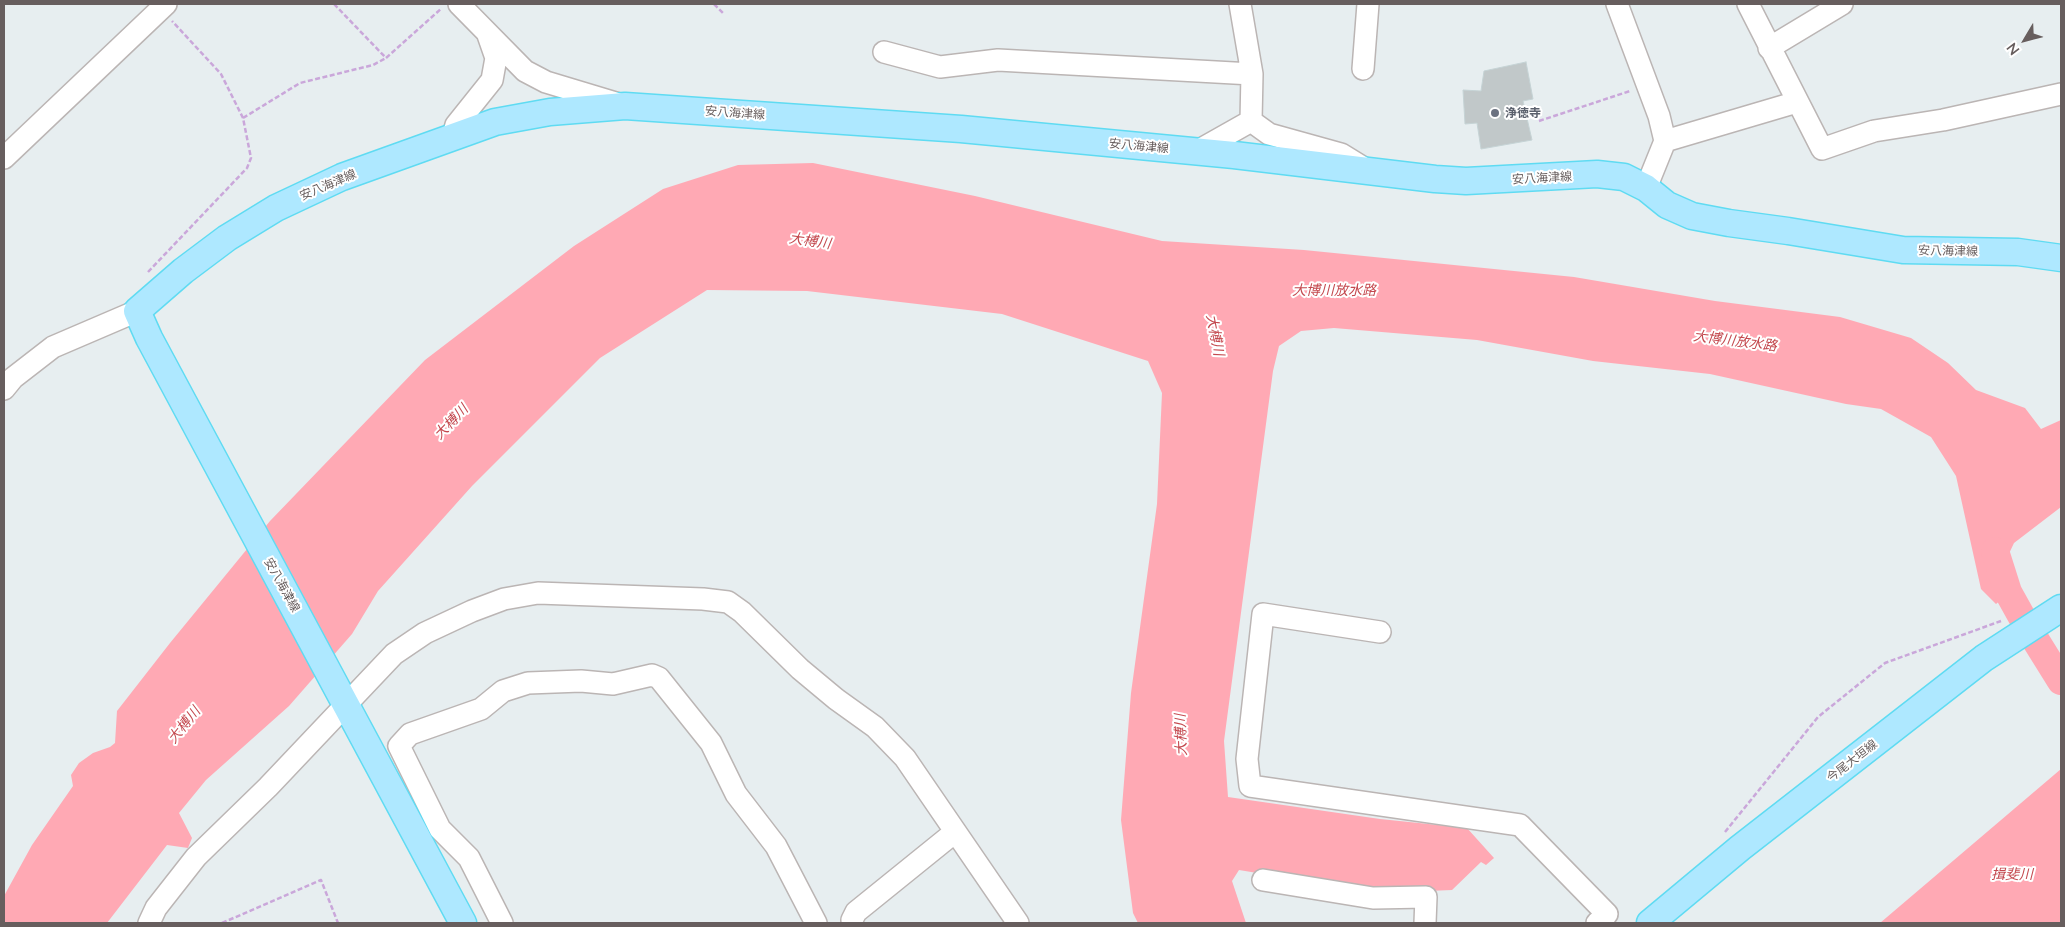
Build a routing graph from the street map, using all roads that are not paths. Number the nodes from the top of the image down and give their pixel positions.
1 (459, 4) edge
2 (1240, 4) edge
3 (1368, 4) edge
4 (1618, 4) edge
5 (1748, 4) edge
6 (1842, 4) edge
7 (164, 6) edge
8 (488, 34) junction
9 (1769, 48) junction
10 (884, 52) dead end
11 (1363, 69) dead end
12 (1252, 74) junction
13 (2061, 95) edge
14 (1797, 102) junction
15 (624, 106) junction
16 (1251, 121) junction
17 (453, 136) junction
18 (1665, 141) junction
19 (1196, 152) junction
20 (4, 158) edge
21 (1369, 171) junction
22 (1646, 188) junction
23 (2061, 258) edge
24 (138, 311) junction
25 (4, 389) edge
26 (2061, 608) edge
27 (1380, 632) dead end
28 (341, 693) junction
29 (955, 832) junction
30 (1263, 880) dead end
31 (849, 922) edge
32 (149, 923) edge
33 (463, 923) edge
34 (502, 923) edge
35 (816, 923) edge
36 (1018, 923) edge
37 (1425, 923) edge
38 (1597, 923) edge
39 (1650, 923) edge

1 - 8 street
2 - 12 street
3 - 11 street
4 - 18 street
5 - 9 street
6 - 9 street
7 - 20 street
8 - 15 street
8 - 17 street
9 - 14 street
10 - 12 street
12 - 16 street
13 - 14 street
14 - 18 street
15 - 17 main road, 安八海津線
15 - 19 main road, 安八海津線
16 - 19 street
16 - 21 street
17 - 24 main road, 安八海津線
18 - 22 street
19 - 21 main road, 安八海津線
21 - 22 main road, 安八海津線
22 - 23 main road, 安八海津線
24 - 25 street
24 - 28 main road, 安八海津線
26 - 39 main road, 今尾大垣線
27 - 38 street
28 - 29 street
28 - 32 street
28 - 33 main road, 安八海津線
29 - 31 street
29 - 36 street
30 - 37 street
34 - 35 street

